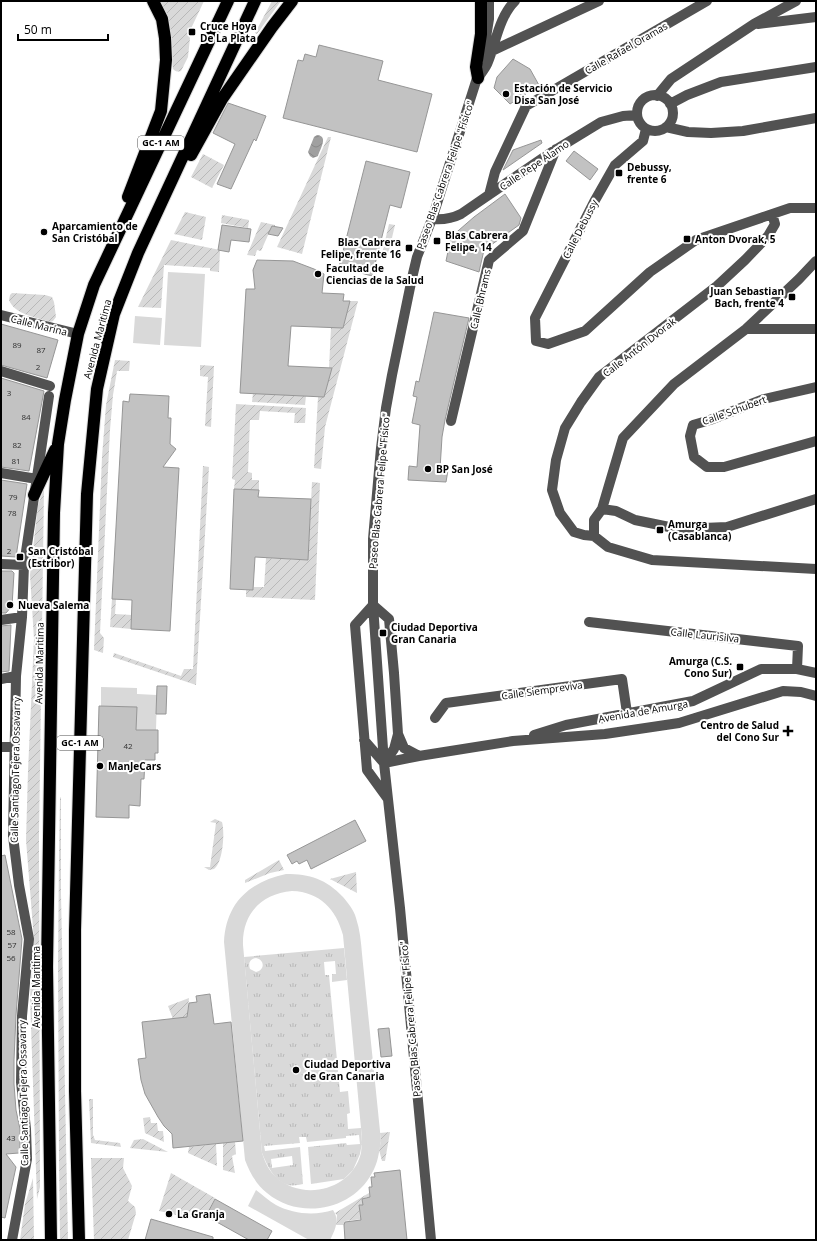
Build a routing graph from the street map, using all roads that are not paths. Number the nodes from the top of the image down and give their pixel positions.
1 (153, 1) edge
2 (228, 1) edge
3 (255, 1) edge
4 (292, 1) edge
5 (481, 1) edge
6 (489, 1) edge
7 (515, 1) edge
8 (599, 1) edge
9 (707, 1) edge
10 (796, 1) edge
11 (816, 17) edge
12 (754, 24) junction
13 (492, 51) junction
14 (816, 66) edge
15 (478, 78) junction
16 (657, 96) junction
17 (670, 104) junction
18 (637, 115) junction
19 (816, 118) edge
20 (666, 127) junction
21 (646, 129) junction
22 (556, 149) junction
23 (489, 195) junction
24 (816, 208) edge
25 (772, 214) junction
26 (432, 219) junction
27 (138, 253) junction
28 (816, 260) edge
29 (94, 285) junction
30 (1, 315) edge
31 (746, 329) junction
32 (816, 329) edge
33 (78, 334) junction
34 (1, 371) edge
35 (816, 387) edge
36 (451, 421) dead end
37 (816, 441) edge
38 (58, 444) junction
39 (1, 472) edge
40 (37, 479) junction
41 (34, 496) junction
42 (816, 499) edge
43 (602, 509) junction
44 (594, 536) junction
45 (1, 564) edge
46 (24, 565) junction
47 (816, 569) edge
48 (373, 605) junction
49 (22, 617) junction
50 (1, 620) edge
51 (589, 622) dead end
52 (797, 669) junction
53 (816, 673) edge
54 (16, 676) junction
55 (1, 679) edge
56 (816, 696) edge
57 (627, 713) junction
58 (435, 718) dead end
59 (398, 734) junction
60 (364, 740) junction
61 (513, 741) junction
62 (1, 747) edge
63 (15, 747) junction
64 (419, 756) junction
65 (384, 763) junction
66 (388, 799) junction
67 (12, 1240) edge
68 (51, 1240) edge
69 (79, 1240) edge
70 (431, 1240) edge

1 - 29 highway
2 - 29 highway, Avenida Maritima / GC-1 AM
3 - 27 highway, Avenida Maritima / GC-1 AM
4 - 27 highway
5 - 15 highway
6 - 15 street
7 - 13 street
8 - 13 street
9 - 23 street, Calle Rafael Oramas
10 - 12 street
11 - 12 street
12 - 16 street
13 - 15 street
14 - 17 street
15 - 26 street, Paseo Blas Cabrera Felipe "Físico"
16 - 17 street
16 - 18 street
17 - 20 street
18 - 21 street
18 - 22 street, Calle Pepe Álamo
19 - 20 street
20 - 21 street
21 - 25 street, Calle Debussy
22 - 23 street, Calle Pepe Álamo
22 - 36 street, Calle Bhrams
23 - 26 street, Calle Pepe Álamo
24 - 25 street
25 - 44 street, Calle Antón Dvorak
26 - 48 street, Paseo Blas Cabrera Felipe "Físico"
27 - 69 highway, Avenida Maritima / GC-1 AM
28 - 31 street
29 - 33 highway, Avenida Maritima / GC-1 AM
30 - 33 street, Calle Marina
31 - 32 street
31 - 43 street
33 - 38 highway, Avenida Maritima / GC-1 AM
34 - 40 street, Calle Santiago Tejera Ossavarry
35 - 37 street, Calle Schubert
38 - 41 highway
38 - 68 highway, Avenida Maritima / GC-1 AM
39 - 40 street
40 - 41 street, Calle Santiago Tejera Ossavarry
41 - 46 street, Calle Santiago Tejera Ossavarry
42 - 43 street
43 - 44 street
44 - 47 street
45 - 46 street
46 - 49 street, Calle Santiago Tejera Ossavarry
48 - 59 street
48 - 60 street
48 - 65 street, Paseo Blas Cabrera Felipe "Físico"
49 - 50 street
49 - 54 street, Calle Santiago Tejera Ossavarry
51 - 52 street, Calle Laurisilva
52 - 53 street, Avenida de Amurga
52 - 57 street, Avenida de Amurga
54 - 55 street
54 - 63 street, Calle Santiago Tejera Ossavarry
56 - 61 street, Avenida de Amurga
57 - 58 street, Calle Siempreviva
57 - 61 street, Avenida de Amurga
59 - 64 street
59 - 65 street
60 - 65 street
60 - 66 street
61 - 64 street, Avenida de Amurga
62 - 63 street
63 - 67 street, Calle Santiago Tejera Ossavarry
64 - 65 street, Avenida de Amurga
65 - 66 street, Paseo Blas Cabrera Felipe "Físico"
66 - 70 street, Paseo Blas Cabrera Felipe "Físico"

